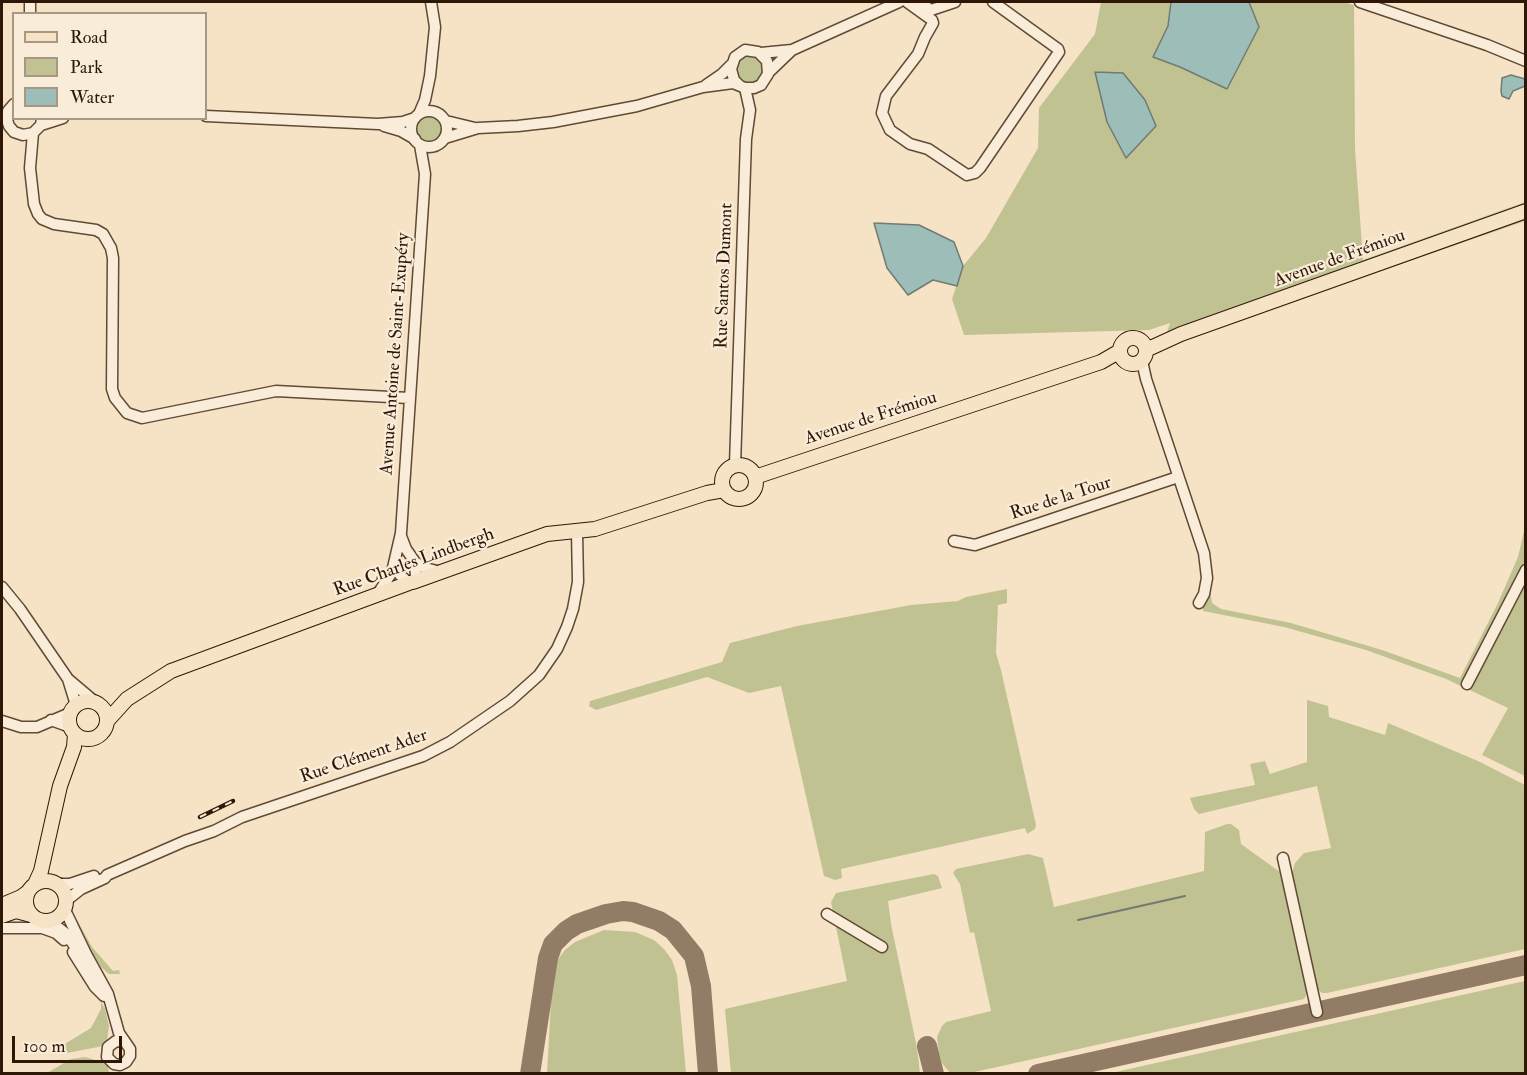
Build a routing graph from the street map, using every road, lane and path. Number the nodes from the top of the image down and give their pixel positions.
1 (431, 2) edge
2 (899, 2) edge
3 (907, 2) edge
4 (918, 2) edge
5 (955, 2) edge
6 (993, 2) edge
7 (1360, 2) edge
8 (792, 50) junction
9 (760, 53) junction
10 (1526, 61) edge
11 (731, 64) junction
12 (768, 72) junction
13 (430, 76) junction
14 (761, 85) junction
15 (742, 86) junction
16 (703, 87) junction
17 (8, 107) edge
18 (750, 110) junction
19 (207, 116) edge
20 (417, 116) junction
21 (443, 118) junction
22 (56, 120) edge
23 (5, 124) edge
24 (378, 124) junction
25 (39, 125) edge
26 (478, 128) junction
27 (18, 134) junction
28 (417, 142) junction
29 (441, 142) junction
30 (30, 168) junction
31 (424, 174) junction
32 (1526, 211) edge
33 (1135, 355) junction
34 (409, 398) junction
35 (735, 465) junction
36 (755, 477) junction
37 (1178, 477) junction
38 (724, 490) junction
39 (577, 532) junction
40 (401, 535) junction
41 (954, 541) dead end
42 (415, 562) junction
43 (395, 563) junction
44 (1526, 570) edge
45 (441, 572) junction
46 (411, 583) junction
47 (2, 587) edge
48 (377, 595) junction
49 (1199, 603) dead end
50 (68, 679) junction
51 (1467, 684) dead end
52 (127, 699) junction
53 (98, 703) junction
54 (73, 709) junction
55 (51, 720) junction
56 (108, 720) junction
57 (2, 721) edge
58 (73, 730) junction
59 (92, 739) junction
60 (58, 800) junction
61 (242, 817) junction
62 (53, 821) junction
63 (1283, 858) dead end
64 (55, 883) junction
65 (32, 888) junction
66 (2, 905) edge
67 (66, 905) junction
68 (31, 915) junction
69 (827, 915) dead end
70 (2, 916) edge
71 (50, 921) junction
72 (2, 928) edge
73 (882, 947) dead end
74 (104, 996) junction
75 (1317, 1012) dead end
76 (124, 1042) junction
77 (110, 1044) junction

1 - 13 street
2 - 8 street
3 - 6 street
4 - 5 street
7 - 10 street
8 - 9 street
8 - 12 street
9 - 11 street
9 - 12 street
11 - 15 street
11 - 16 street
12 - 14 street
13 - 20 street
13 - 21 street
14 - 15 street
14 - 18 street
15 - 16 street
15 - 18 street, Rue Santos Dumont
16 - 26 street
17 - 23 street
18 - 35 street, Rue Santos Dumont
19 - 24 street
20 - 21 street
20 - 24 street
20 - 28 street
21 - 26 street
21 - 29 street
22 - 25 street
23 - 27 street
24 - 28 street
25 - 27 street
25 - 30 street
26 - 29 street
27 - 30 street
28 - 29 street
28 - 31 street, Avenue Antoine de Saint-Exupéry
29 - 31 street, Avenue Antoine de Saint-Exupéry
30 - 34 street
31 - 34 street, Avenue Antoine de Saint-Exupéry
32 - 33 main road, Avenue de Frémiou
33 - 36 main road, Avenue de Frémiou
33 - 37 street
34 - 40 street, Avenue Antoine de Saint-Exupéry
35 - 36 main road
35 - 38 main road
36 - 38 main road
37 - 41 street, Rue de la Tour
37 - 49 street
38 - 39 main road, Rue Charles Lindbergh
39 - 45 main road, Rue Charles Lindbergh
39 - 61 street, Rue Clément Ader
40 - 42 street
40 - 43 street, Avenue Antoine de Saint-Exupéry
42 - 45 street
42 - 46 street
43 - 46 street
43 - 48 street, Avenue Antoine de Saint-Exupéry
44 - 51 street
45 - 46 main road, Rue Charles Lindbergh
46 - 48 main road, Rue Charles Lindbergh
47 - 50 street
48 - 52 main road, Rue Charles Lindbergh
50 - 53 street
50 - 54 street
52 - 53 main road, Rue Charles Lindbergh
52 - 56 main road, Rue Charles Lindbergh
53 - 54 main road
53 - 56 main road
54 - 55 street
54 - 58 main road
55 - 57 street
55 - 58 street
56 - 59 main road
58 - 59 main road
58 - 60 main road
59 - 60 main road
60 - 62 main road
61 - 64 street, Rue Clément Ader
61 - 67 street, Rue Clément Ader
62 - 64 main road
62 - 65 main road
63 - 75 street
64 - 65 main road
64 - 67 main road
65 - 66 main road
65 - 68 main road
67 - 71 main road
67 - 76 street
68 - 70 main road
68 - 71 main road
69 - 73 street
71 - 74 street
72 - 74 street
74 - 77 street
76 - 77 street
76 - 77 street

